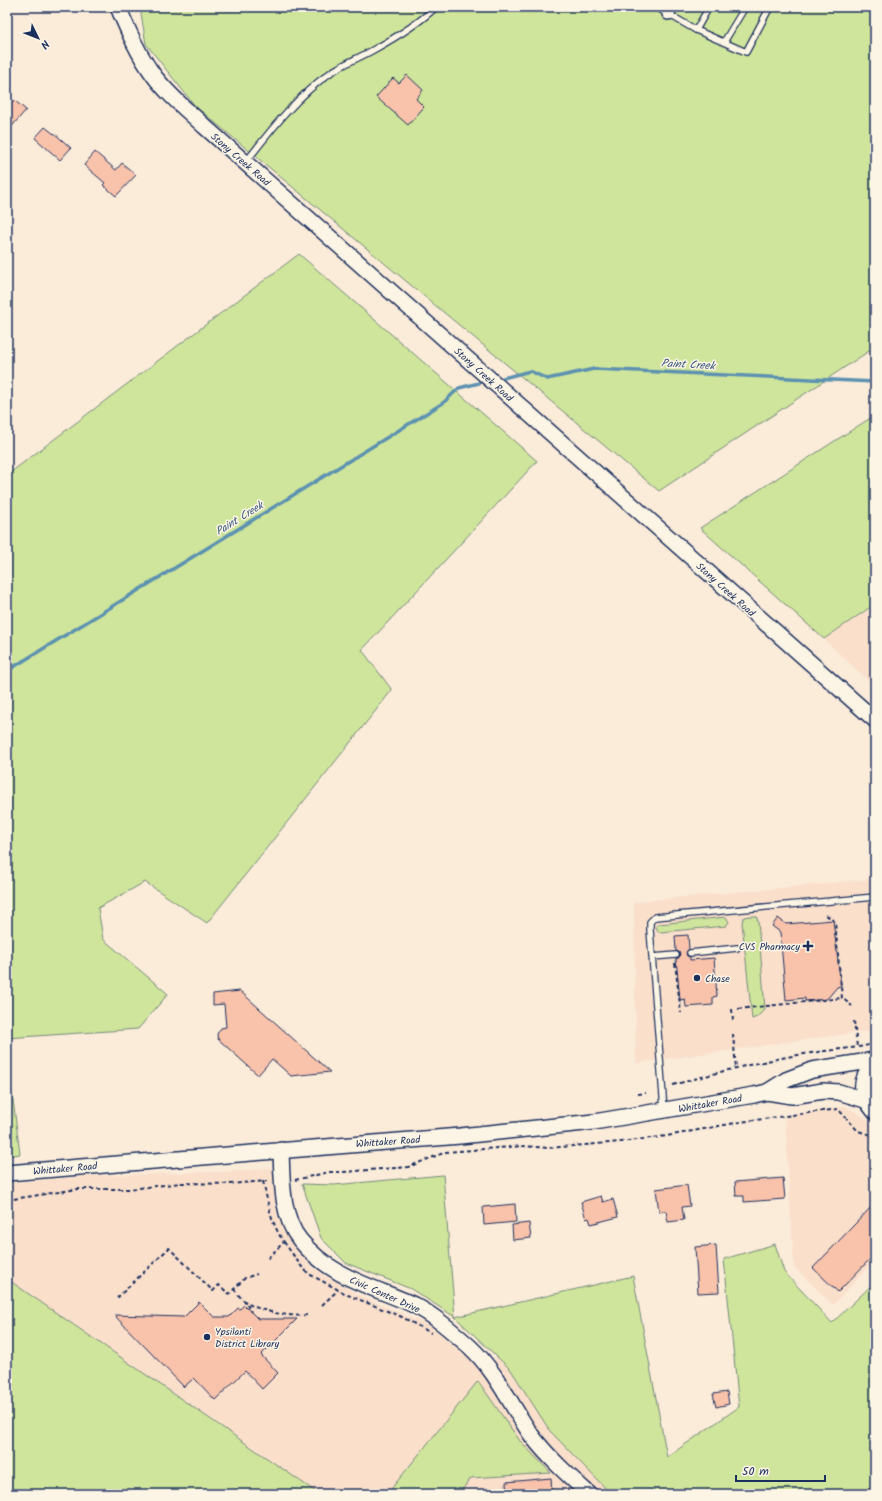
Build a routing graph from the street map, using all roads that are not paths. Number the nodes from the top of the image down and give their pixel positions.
1 (118, 7) edge
2 (436, 7) edge
3 (656, 7) edge
4 (709, 7) edge
5 (745, 7) edge
6 (770, 7) edge
7 (670, 10) edge
8 (696, 30) junction
9 (724, 42) junction
10 (246, 162) junction
11 (875, 720) edge
12 (875, 897) edge
13 (737, 948) dead end
14 (690, 953) dead end
15 (676, 955) dead end
16 (652, 958) junction
17 (875, 1061) edge
18 (767, 1092) junction
19 (865, 1100) junction
20 (664, 1111) junction
21 (875, 1112) edge
22 (281, 1150) junction
23 (7, 1173) edge
24 (589, 1494) edge

1 - 10 main road, Stony Creek Road
2 - 10 lane
3 - 7 lane
4 - 8 lane
5 - 9 lane
6 - 9 lane
7 - 8 lane
8 - 9 lane
10 - 11 main road, Stony Creek Road
12 - 16 lane
13 - 14 lane
15 - 16 lane
16 - 20 lane
17 - 18 main road, Whittaker Road
17 - 19 main road
18 - 19 main road, Whittaker Road
18 - 20 main road, Whittaker Road
19 - 21 main road
20 - 22 main road, Whittaker Road
22 - 23 main road, Whittaker Road
22 - 24 main road, Civic Center Drive

